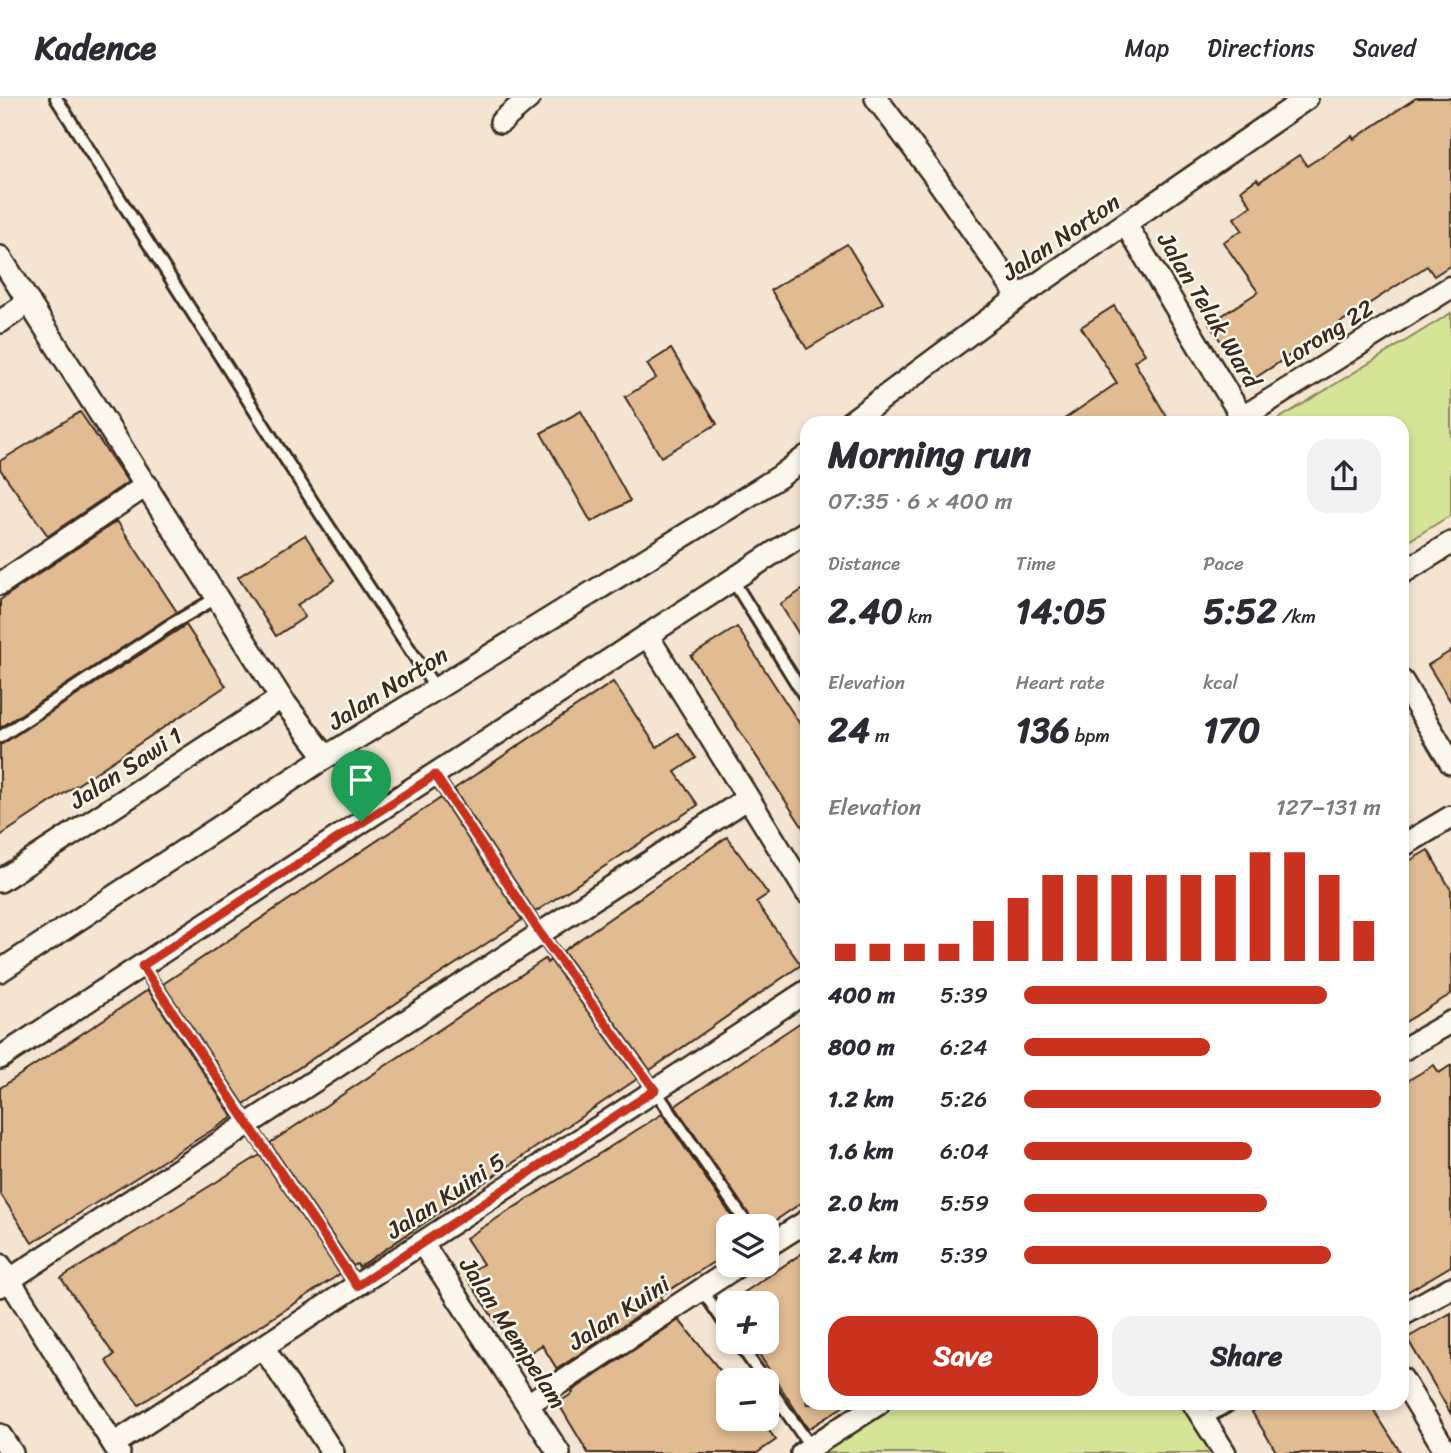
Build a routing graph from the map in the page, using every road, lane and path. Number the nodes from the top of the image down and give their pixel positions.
1 (56, 98) edge
2 (529, 98) edge
3 (876, 98) edge
4 (1307, 98) edge
5 (501, 122) dead end
6 (1126, 225) junction
7 (0, 257) edge
8 (1451, 288) edge
9 (1019, 297) junction
10 (29, 302) junction
11 (0, 322) edge
12 (859, 416) edge
13 (1237, 416) edge
14 (1248, 416) edge
15 (800, 461) edge
16 (147, 485) junction
17 (800, 535) edge
18 (1451, 544) edge
19 (1409, 569) edge
20 (732, 579) junction
21 (0, 583) edge
22 (218, 597) junction
23 (647, 635) junction
24 (436, 689) junction
25 (800, 689) edge
26 (1409, 693) edge
27 (281, 698) junction
28 (0, 737) edge
29 (326, 757) junction
30 (1451, 763) edge
31 (435, 775) junction
32 (748, 798) junction
33 (1451, 817) edge
34 (1409, 842) edge
35 (0, 881) edge
36 (800, 882) edge
37 (540, 933) junction
38 (142, 966) junction
39 (0, 971) edge
40 (800, 996) edge
41 (1451, 1022) edge
42 (1409, 1046) edge
43 (0, 1058) edge
44 (655, 1090) junction
45 (249, 1122) junction
46 (740, 1214) edge
47 (800, 1225) edge
48 (779, 1239) edge
49 (422, 1242) junction
50 (3, 1276) edge
51 (721, 1277) edge
52 (357, 1286) junction
53 (1451, 1288) edge
54 (702, 1290) junction
55 (716, 1310) edge
56 (1409, 1311) edge
57 (263, 1347) junction
58 (1409, 1391) edge
59 (528, 1404) junction
60 (779, 1404) edge
61 (869, 1410) edge
62 (1199, 1412) edge
63 (0, 1435) edge
64 (117, 1449) edge
65 (807, 1450) edge
66 (12, 1453) edge
67 (333, 1453) edge
68 (559, 1453) edge
69 (1224, 1453) edge
70 (1447, 1453) edge

1 - 24 lane
2 - 5 street
3 - 9 street
4 - 6 street, Jalan Norton
6 - 9 street, Jalan Norton
6 - 13 street, Jalan Teluk Ward
7 - 10 street
8 - 14 street, Lorong 22
9 - 12 street, Jalan Norton
10 - 11 street
10 - 16 street
15 - 24 street, Jalan Norton
16 - 21 street
16 - 22 street
17 - 20 street
18 - 19 street
20 - 23 street
20 - 25 lane
22 - 27 street
22 - 28 lane
23 - 31 street
23 - 32 street
24 - 29 street, Jalan Norton
26 - 30 street
27 - 29 street
27 - 35 street, Jalan Sawi 1
29 - 39 street, Jalan Norton
31 - 37 lane
31 - 38 street
32 - 36 street
32 - 37 street
33 - 34 street
37 - 44 lane
37 - 45 street
38 - 43 street
38 - 45 lane
40 - 44 street, Jalan Kuini 5
41 - 42 street
44 - 46 lane
44 - 49 street, Jalan Kuini 5
45 - 50 street
45 - 52 lane
47 - 48 street
49 - 52 street, Jalan Kuini 5
49 - 59 street, Jalan Mempelam
50 - 64 street
51 - 54 street, Jalan Kuini
52 - 57 street, Jalan Kuini 5
53 - 56 street
54 - 55 lane
54 - 59 street, Jalan Kuini
57 - 64 street, Jalan Kuini 5
57 - 67 street
58 - 70 street
59 - 68 street, Jalan Mempelam
60 - 65 lane
61 - 65 street
62 - 69 street
63 - 66 street

